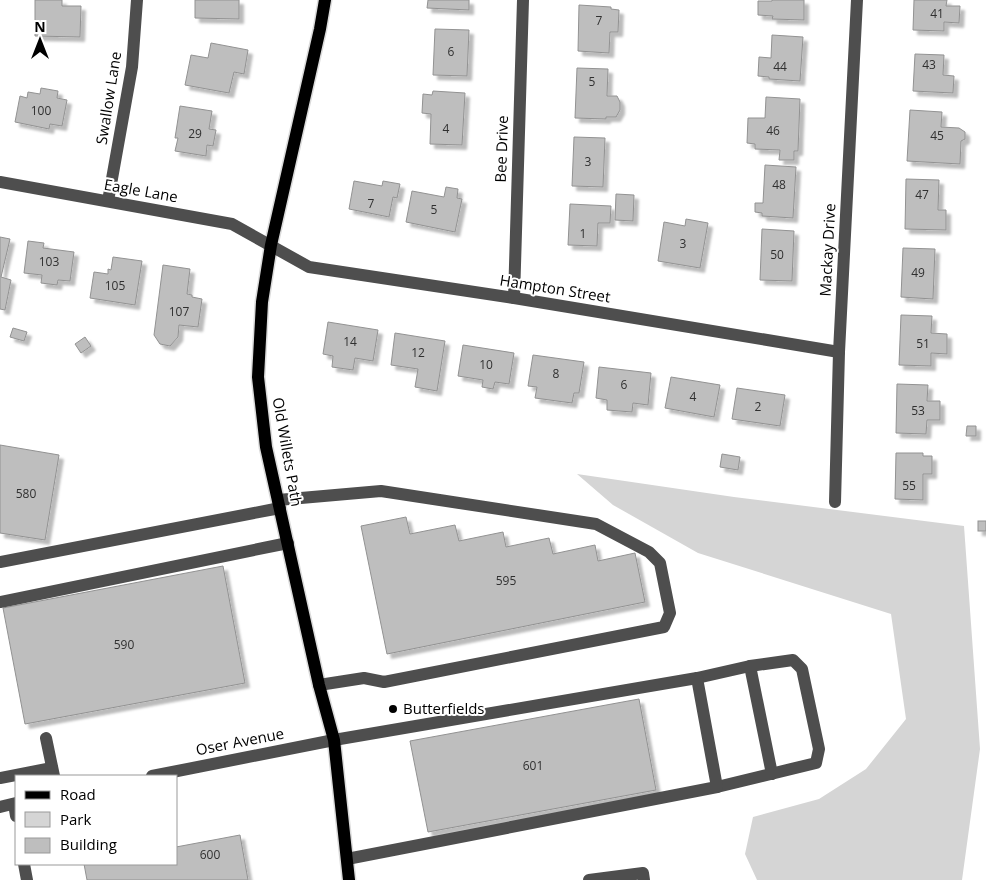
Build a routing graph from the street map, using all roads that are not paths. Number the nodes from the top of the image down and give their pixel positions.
1 (137, 0) edge
2 (325, 0) edge
3 (523, 0) edge
4 (856, 0) edge
5 (0, 182) edge
6 (108, 201) junction
7 (271, 245) junction
8 (514, 298) junction
9 (839, 352) junction
10 (835, 502) dead end
11 (279, 504) junction
12 (288, 543) junction
13 (0, 562) edge
14 (0, 602) edge
15 (750, 666) junction
16 (697, 678) junction
17 (319, 686) junction
18 (46, 738) dead end
19 (334, 740) junction
20 (53, 772) edge
21 (772, 774) junction
22 (26, 775) edge
23 (157, 775) edge
24 (15, 776) edge
25 (0, 778) edge
26 (717, 787) junction
27 (0, 807) edge
28 (15, 808) edge
29 (347, 859) junction
30 (24, 865) edge
31 (27, 880) edge
32 (350, 880) edge
33 (589, 880) edge
34 (644, 880) edge

1 - 6 street, Swallow Lane
2 - 7 main road, Old Willets Path
3 - 8 street, Bee Drive
4 - 9 street, Mackay Drive
5 - 6 street, Eagle Lane
6 - 7 street, Eagle Lane
7 - 8 street, Hampton Street
7 - 11 main road, Old Willets Path
8 - 9 street, Hampton Street
9 - 10 street, Mackay Drive
11 - 12 main road, Old Willets Path
11 - 13 street
11 - 17 street
12 - 14 street
12 - 17 main road, Old Willets Path
15 - 16 street, Oser Avenue
15 - 21 street
15 - 21 street, Oser Avenue
16 - 19 street, Oser Avenue
16 - 26 street
17 - 19 main road, Old Willets Path
18 - 20 street
19 - 23 street, Oser Avenue
19 - 29 main road, Old Willets Path
20 - 22 street
21 - 26 street
24 - 25 street
26 - 29 street
27 - 28 street
29 - 32 main road, Old Willets Path
30 - 31 street
33 - 34 street

